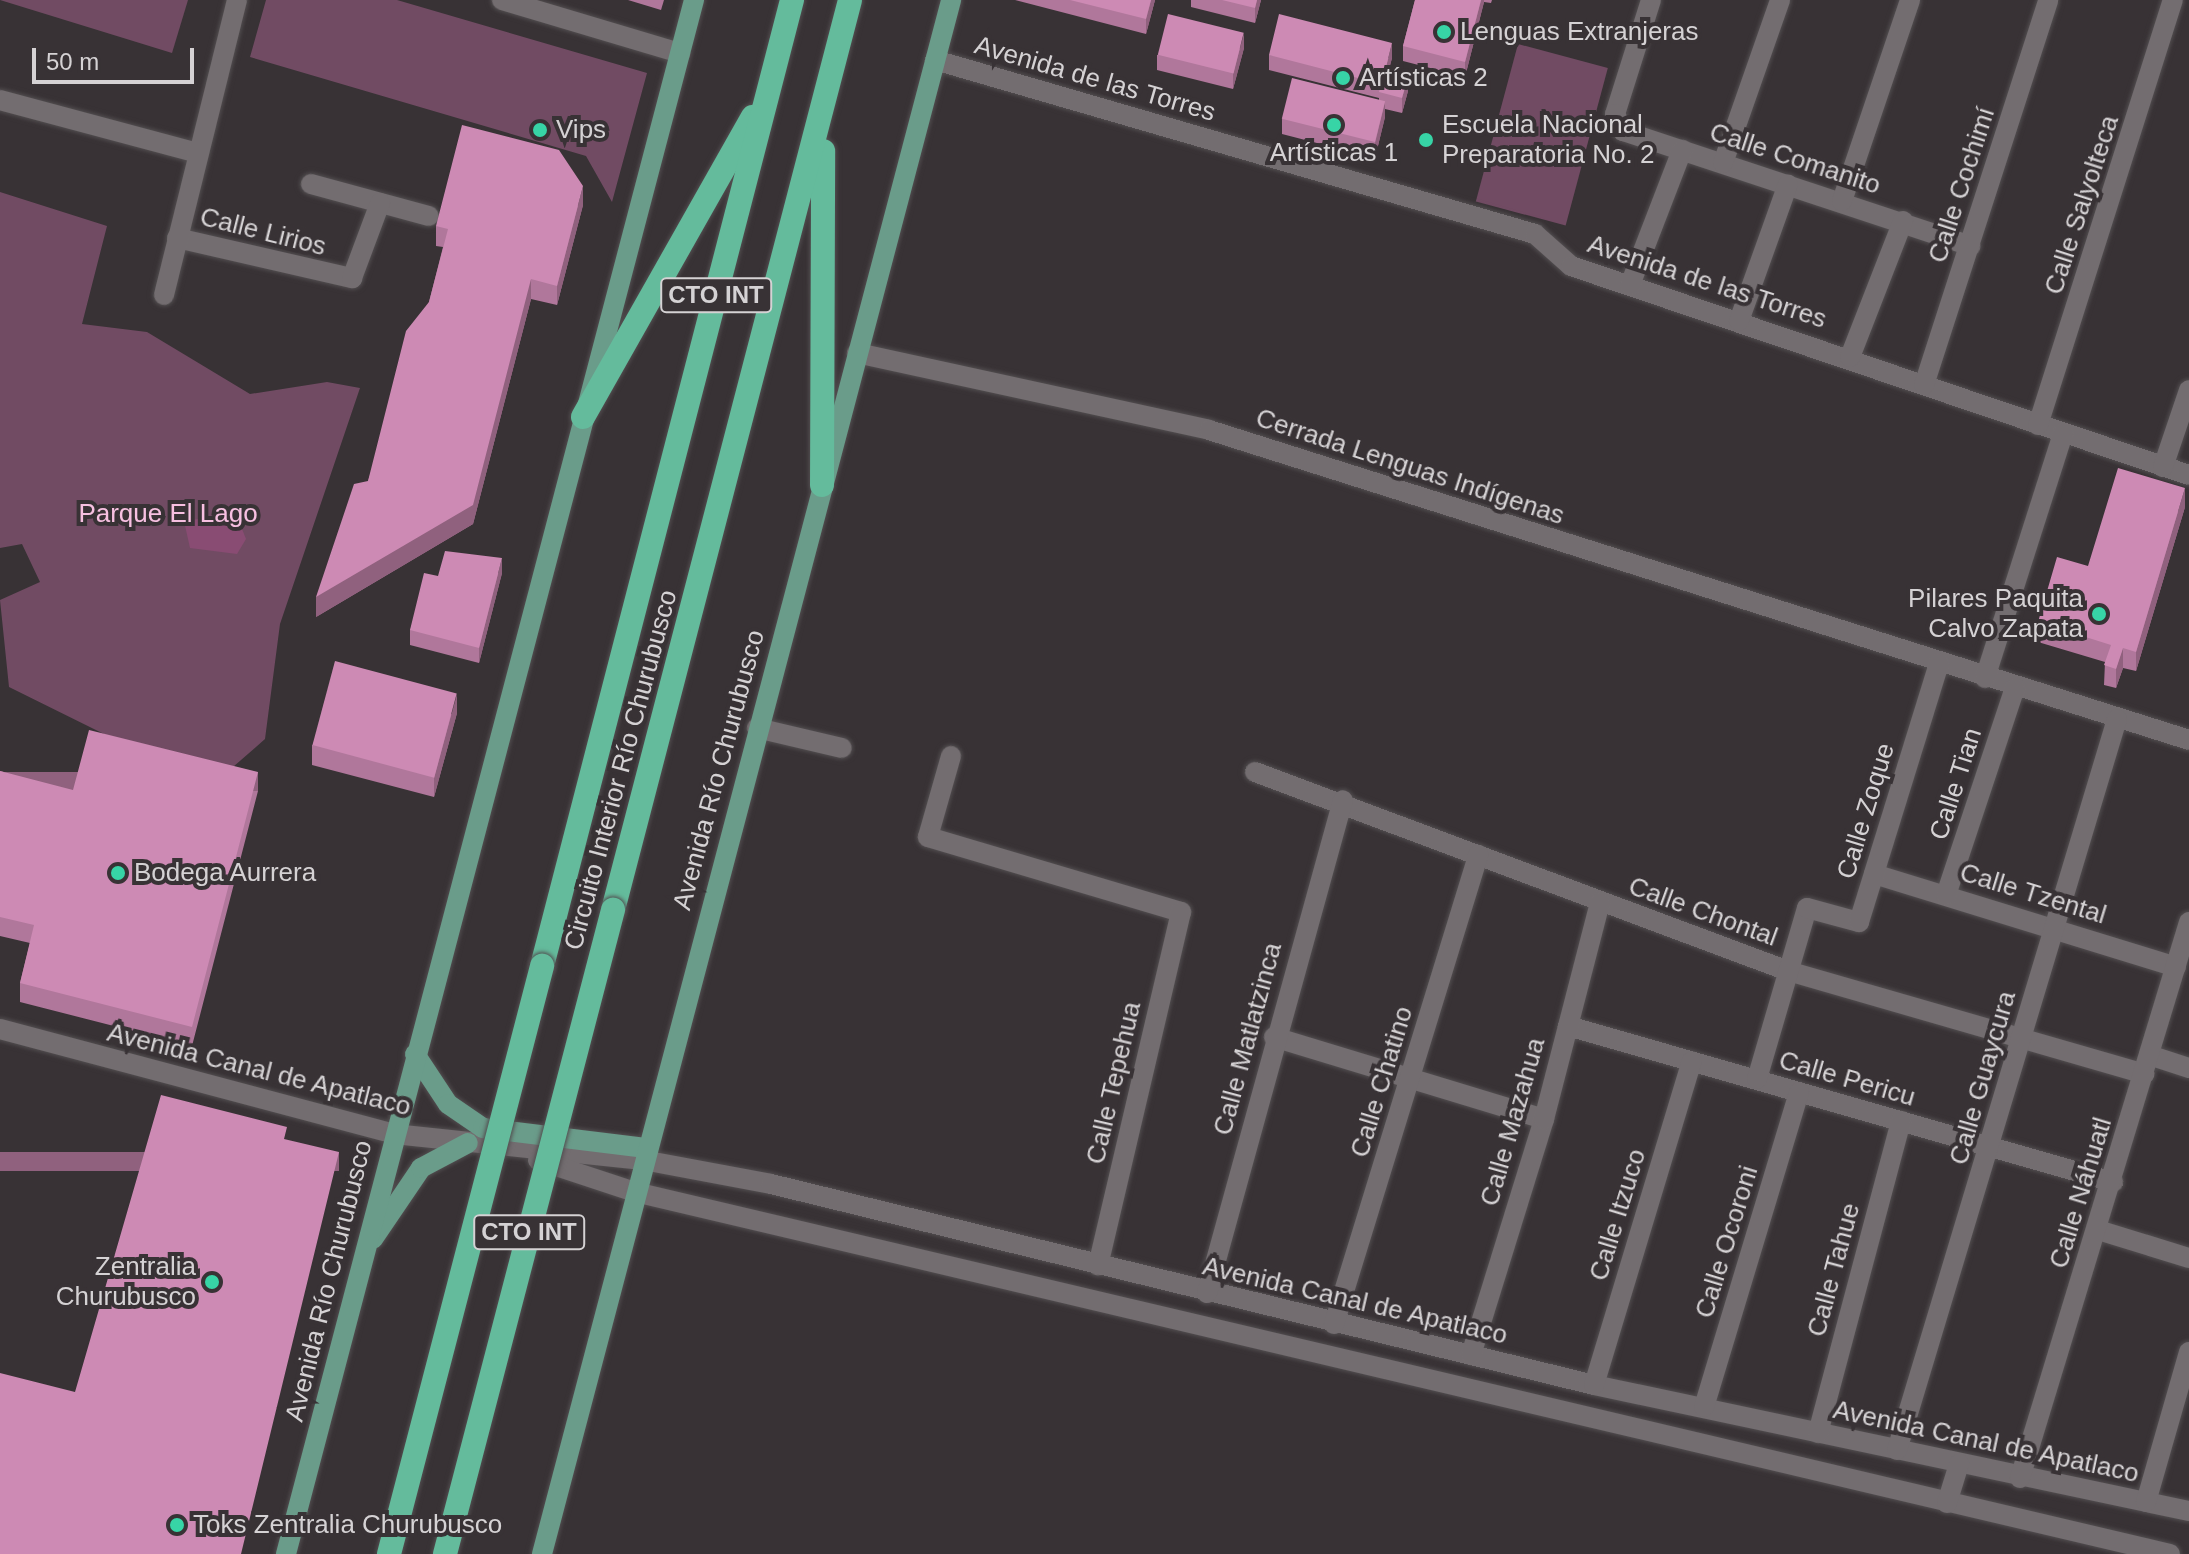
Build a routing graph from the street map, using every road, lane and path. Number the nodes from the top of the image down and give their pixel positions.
1 (237, 0) edge
2 (502, 0) edge
3 (694, 0) edge
4 (792, 0) edge
5 (850, 0) edge
6 (951, 0) edge
7 (1651, 0) edge
8 (1780, 0) edge
9 (1910, 0) edge
10 (2048, 0) edge
11 (2173, 0) edge
12 (680, 53) junction
13 (935, 60) junction
14 (769, 90) junction
15 (0, 100) edge
16 (826, 101) junction
17 (1682, 150) junction
18 (198, 153) junction
19 (1723, 163) junction
20 (311, 184) dead end
21 (1788, 184) junction
22 (1842, 201) junction
23 (380, 203) junction
24 (429, 216) dead end
25 (1903, 221) junction
26 (177, 238) junction
27 (1970, 246) junction
28 (1630, 285) junction
29 (164, 295) dead end
30 (1739, 321) junction
31 (857, 353) junction
32 (1850, 357) junction
33 (1924, 385) junction
34 (2189, 390) edge
35 (583, 417) junction
36 (2038, 425) junction
37 (2063, 433) junction
38 (2163, 467) junction
39 (2189, 475) edge
40 (822, 485) junction
41 (1939, 663) junction
42 (1985, 678) junction
43 (2015, 688) junction
44 (2117, 719) junction
45 (757, 728) junction
46 (2189, 740) edge
47 (842, 748) dead end
48 (951, 756) dead end
49 (1255, 772) dead end
50 (1343, 800) junction
51 (1478, 855) junction
52 (1874, 874) junction
53 (1946, 895) junction
54 (1600, 902) junction
55 (2189, 922) edge
56 (2055, 926) junction
57 (2176, 967) junction
58 (1788, 971) junction
59 (1568, 1026) junction
60 (0, 1029) edge
61 (1274, 1037) junction
62 (2021, 1039) junction
63 (415, 1054) junction
64 (1692, 1061) junction
65 (2146, 1065) junction
66 (2189, 1068) edge
67 (1757, 1079) junction
68 (1410, 1081) junction
69 (1799, 1092) junction
70 (1544, 1119) junction
71 (1901, 1121) junction
72 (394, 1134) junction
73 (468, 1143) junction
74 (1991, 1147) junction
75 (508, 1149) junction
76 (645, 1154) junction
77 (2113, 1182) junction
78 (635, 1192) junction
79 (2098, 1230) junction
80 (2189, 1258) edge
81 (362, 1259) junction
82 (1098, 1265) junction
83 (1207, 1293) junction
84 (1334, 1324) junction
85 (2189, 1353) edge
86 (1471, 1355) junction
87 (1594, 1385) junction
88 (1704, 1407) junction
89 (1818, 1433) junction
90 (1897, 1450) junction
91 (1959, 1464) junction
92 (2020, 1478) junction
93 (2146, 1502) junction
94 (1947, 1503) junction
95 (2189, 1511) edge
96 (286, 1554) edge
97 (389, 1554) edge
98 (445, 1554) edge
99 (542, 1554) edge
100 (2170, 1554) edge

1 - 18 street, Calle Lirios
2 - 12 street
3 - 12 main road, Avenida Río Churubusco / CTO INT
4 - 14 highway, Circuito Interior Río Churubusco / CTO INT
5 - 16 highway, Circuito Interior Río Churubusco / CTO INT
6 - 13 main road, Avenida Río Churubusco / CTO INT
7 - 17 street, Calle Comanito
8 - 19 street
9 - 22 street
10 - 27 street, Calle Cochimí
11 - 36 street, Calle Salyolteca
12 - 35 main road, Avenida Río Churubusco / CTO INT
13 - 28 street, Avenida de las Torres
13 - 31 main road, Avenida Río Churubusco / CTO INT
14 - 35 highway
14 - 97 highway, Circuito Interior Río Churubusco / CTO INT, bridge
15 - 18 street
16 - 40 highway
16 - 98 highway, Circuito Interior Río Churubusco / CTO INT, bridge
17 - 19 street, Calle Comanito
17 - 28 street
18 - 26 street, Calle Lirios
19 - 21 street, Calle Comanito
20 - 23 street
21 - 22 street, Calle Comanito
21 - 30 street
22 - 25 street, Calle Comanito
23 - 24 street
23 - 26 street, Calle Lirios
25 - 27 street, Calle Comanito
25 - 32 street
26 - 29 street, Calle Lirios
27 - 33 street, Calle Cochimí
28 - 30 street, Avenida de las Torres
30 - 32 street, Avenida de las Torres
31 - 40 main road, Avenida Río Churubusco / CTO INT
31 - 41 street, Cerrada Lenguas Indígenas
32 - 33 street, Avenida de las Torres
33 - 36 street, Avenida de las Torres
34 - 38 street
35 - 63 main road, Avenida Río Churubusco / CTO INT
36 - 37 street, Avenida de las Torres
37 - 38 street, Avenida de las Torres
37 - 42 street
38 - 39 street, Avenida de las Torres
40 - 45 main road, Avenida Río Churubusco / CTO INT
41 - 42 street, Cerrada Lenguas Indígenas
41 - 52 street, Calle Zoque
42 - 43 street, Cerrada Lenguas Indígenas
43 - 44 street, Cerrada Lenguas Indígenas
43 - 53 street, Calle Tian
44 - 46 street, Cerrada Lenguas Indígenas
44 - 56 street, Calle Guaycura
45 - 47 street
45 - 76 main road, Avenida Río Churubusco / CTO INT
48 - 82 street, Calle Tepehua
49 - 50 street, Calle Chontal
50 - 51 street, Calle Chontal
50 - 61 street, Calle Matlatzinca
51 - 54 street, Calle Chontal
51 - 68 street, Calle Chatino
52 - 53 street, Calle Tzental
52 - 58 street, Calle Zoque
53 - 56 street, Calle Tzental
54 - 58 street, Calle Chontal
54 - 59 street, Calle Mazahua
55 - 57 street, Calle Náhuatl
56 - 57 street, Calle Tzental
56 - 62 street, Calle Guaycura
57 - 65 street, Calle Náhuatl
58 - 62 street, Calle Chontal
58 - 67 street
59 - 64 street, Calle Pericu
59 - 70 street, Calle Mazahua
60 - 72 street, Avenida Canal de Apatlaco
61 - 68 street
61 - 83 street, Calle Matlatzinca
62 - 65 street, Calle Chontal
62 - 74 street, Calle Guaycura
63 - 72 main road, Avenida Río Churubusco / CTO INT
63 - 76 main road
64 - 67 street, Calle Pericu
64 - 87 street, Calle Itzuco
65 - 66 street, Calle Chontal
65 - 77 street, Calle Náhuatl
67 - 69 street, Calle Pericu
68 - 70 street
68 - 84 street, Calle Chatino
69 - 71 street, Calle Pericu
69 - 88 street, Calle Ocoroni
70 - 86 street, Calle Mazahua
71 - 74 street, Calle Pericu
71 - 89 street, Calle Tahue
72 - 73 street, Avenida Canal de Apatlaco
72 - 81 main road, Avenida Río Churubusco / CTO INT
73 - 75 street, Avenida Canal de Apatlaco
73 - 81 main road
74 - 77 street, Calle Pericu
74 - 90 street, Calle Guaycura
75 - 76 street, Avenida Canal de Apatlaco
75 - 78 street, Avenida Canal de Apatlaco
76 - 78 main road, Avenida Río Churubusco / CTO INT
76 - 82 street, Avenida Canal de Apatlaco
77 - 79 street, Calle Náhuatl
78 - 94 street, Avenida Canal de Apatlaco
78 - 99 main road, Avenida Río Churubusco / CTO INT
79 - 80 street
79 - 92 street, Calle Náhuatl
81 - 96 main road, Avenida Río Churubusco / CTO INT
82 - 83 street, Avenida Canal de Apatlaco
83 - 84 street, Avenida Canal de Apatlaco
84 - 86 street, Avenida Canal de Apatlaco
85 - 93 street
86 - 87 street, Avenida Canal de Apatlaco
87 - 88 street, Avenida Canal de Apatlaco
88 - 89 street, Avenida Canal de Apatlaco
89 - 90 street, Avenida Canal de Apatlaco
90 - 91 street, Avenida Canal de Apatlaco
91 - 92 street, Avenida Canal de Apatlaco
91 - 94 street
92 - 93 street, Avenida Canal de Apatlaco
93 - 95 street, Avenida Canal de Apatlaco
94 - 100 street, Avenida Canal de Apatlaco

